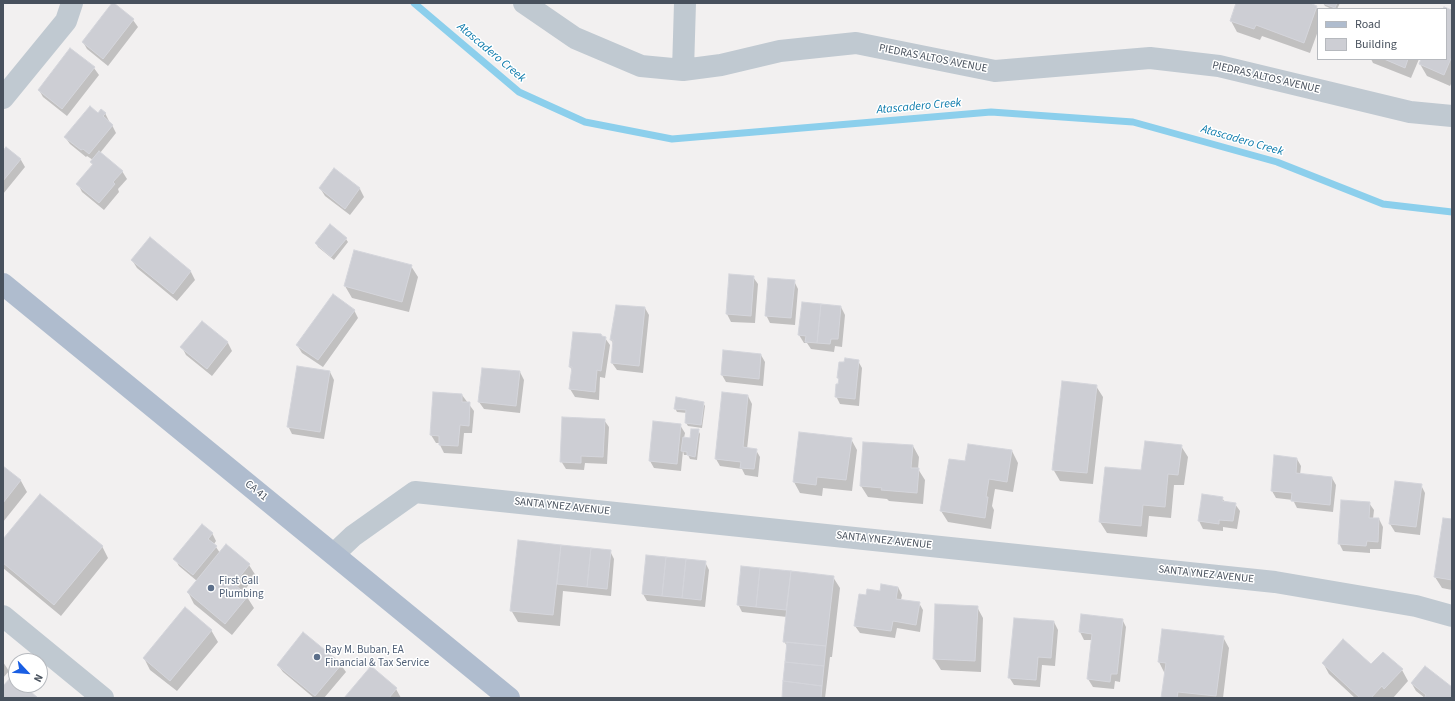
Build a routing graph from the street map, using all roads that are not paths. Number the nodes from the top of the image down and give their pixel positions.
1 (72, 3) edge
2 (524, 3) edge
3 (685, 3) edge
4 (683, 70) junction
5 (3, 98) edge
6 (1452, 116) edge
7 (3, 284) edge
8 (334, 554) junction
9 (3, 616) edge
10 (1452, 616) edge
11 (102, 698) edge
12 (509, 698) edge

1 - 5 street
2 - 4 street, PIEDRAS ALTOS AVENUE
3 - 4 street
4 - 6 street, PIEDRAS ALTOS AVENUE
7 - 8 main road, CA 41 / CA 41
8 - 10 street, SANTA YNEZ AVENUE
8 - 12 main road, CA 41 / CA 41
9 - 11 street

